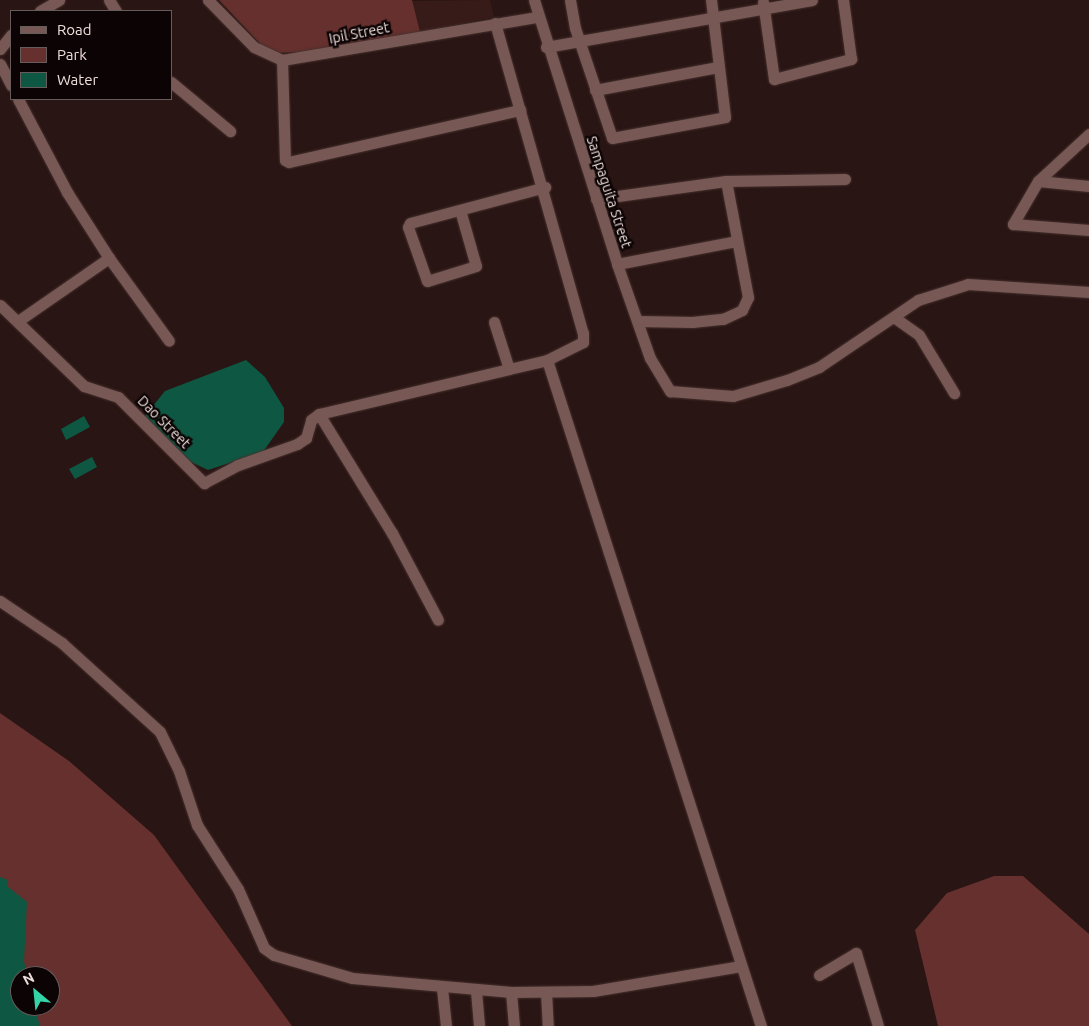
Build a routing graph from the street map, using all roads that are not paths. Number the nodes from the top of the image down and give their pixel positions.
1 (59, 0) edge
2 (208, 0) edge
3 (534, 0) edge
4 (570, 0) edge
5 (711, 0) edge
6 (812, 0) edge
7 (843, 0) edge
8 (764, 4) edge
9 (42, 10) edge
10 (714, 14) junction
11 (537, 17) junction
12 (495, 23) junction
13 (10, 36) edge
14 (579, 40) junction
15 (546, 47) junction
16 (0, 49) edge
17 (282, 60) junction
18 (0, 64) edge
19 (718, 67) junction
20 (10, 83) edge
21 (172, 83) edge
22 (595, 90) junction
23 (19, 100) edge
24 (520, 110) junction
25 (230, 131) dead end
26 (1087, 137) edge
27 (845, 179) dead end
28 (726, 181) junction
29 (1038, 181) junction
30 (1089, 186) edge
31 (545, 188) junction
32 (596, 199) junction
33 (460, 210) junction
34 (1089, 230) edge
35 (736, 241) junction
36 (109, 258) junction
37 (617, 264) junction
38 (1089, 292) edge
39 (0, 305) edge
40 (895, 318) junction
41 (18, 321) junction
42 (638, 321) junction
43 (494, 322) dead end
44 (169, 341) dead end
45 (547, 360) junction
46 (509, 369) junction
47 (954, 393) dead end
48 (315, 417) junction
49 (0, 601) edge
50 (438, 620) dead end
51 (741, 966) junction
52 (819, 975) dead end
53 (442, 988) junction
54 (476, 992) junction
55 (510, 992) junction
56 (546, 992) junction
57 (876, 1025) edge
58 (442, 1026) edge
59 (479, 1026) edge
60 (514, 1026) edge
61 (548, 1026) edge
62 (761, 1026) edge

1 - 9 street
2 - 17 street
3 - 11 street, Sampaguita Street
4 - 14 street
5 - 10 street
6 - 8 street
7 - 8 street
8 - 10 street
10 - 14 street
10 - 19 street
11 - 12 street, Ipil Street
11 - 15 street, Sampaguita Street
12 - 17 street, Ipil Street
12 - 24 street
13 - 16 street
14 - 15 street
14 - 22 street
15 - 32 street, Sampaguita Street
17 - 24 street
18 - 20 street
19 - 22 street
19 - 22 street
21 - 25 street
23 - 36 street
24 - 31 street
26 - 29 street
27 - 28 street
28 - 32 street
28 - 35 street
29 - 30 street
29 - 34 street
31 - 33 street
31 - 45 street
32 - 37 street, Sampaguita Street
33 - 33 street
35 - 37 street
35 - 42 street
36 - 41 street
36 - 44 street
37 - 42 street, Sampaguita Street
38 - 40 street
39 - 41 street, Dao Street
40 - 42 street, Sampaguita Street
40 - 47 street
41 - 48 street, Dao Street
43 - 46 street
45 - 46 street
45 - 51 street
46 - 48 street
48 - 50 street
49 - 53 street
51 - 56 street
51 - 62 street
52 - 57 street
53 - 54 street
53 - 58 street
54 - 55 street
54 - 59 street
55 - 56 street
55 - 60 street
56 - 61 street

